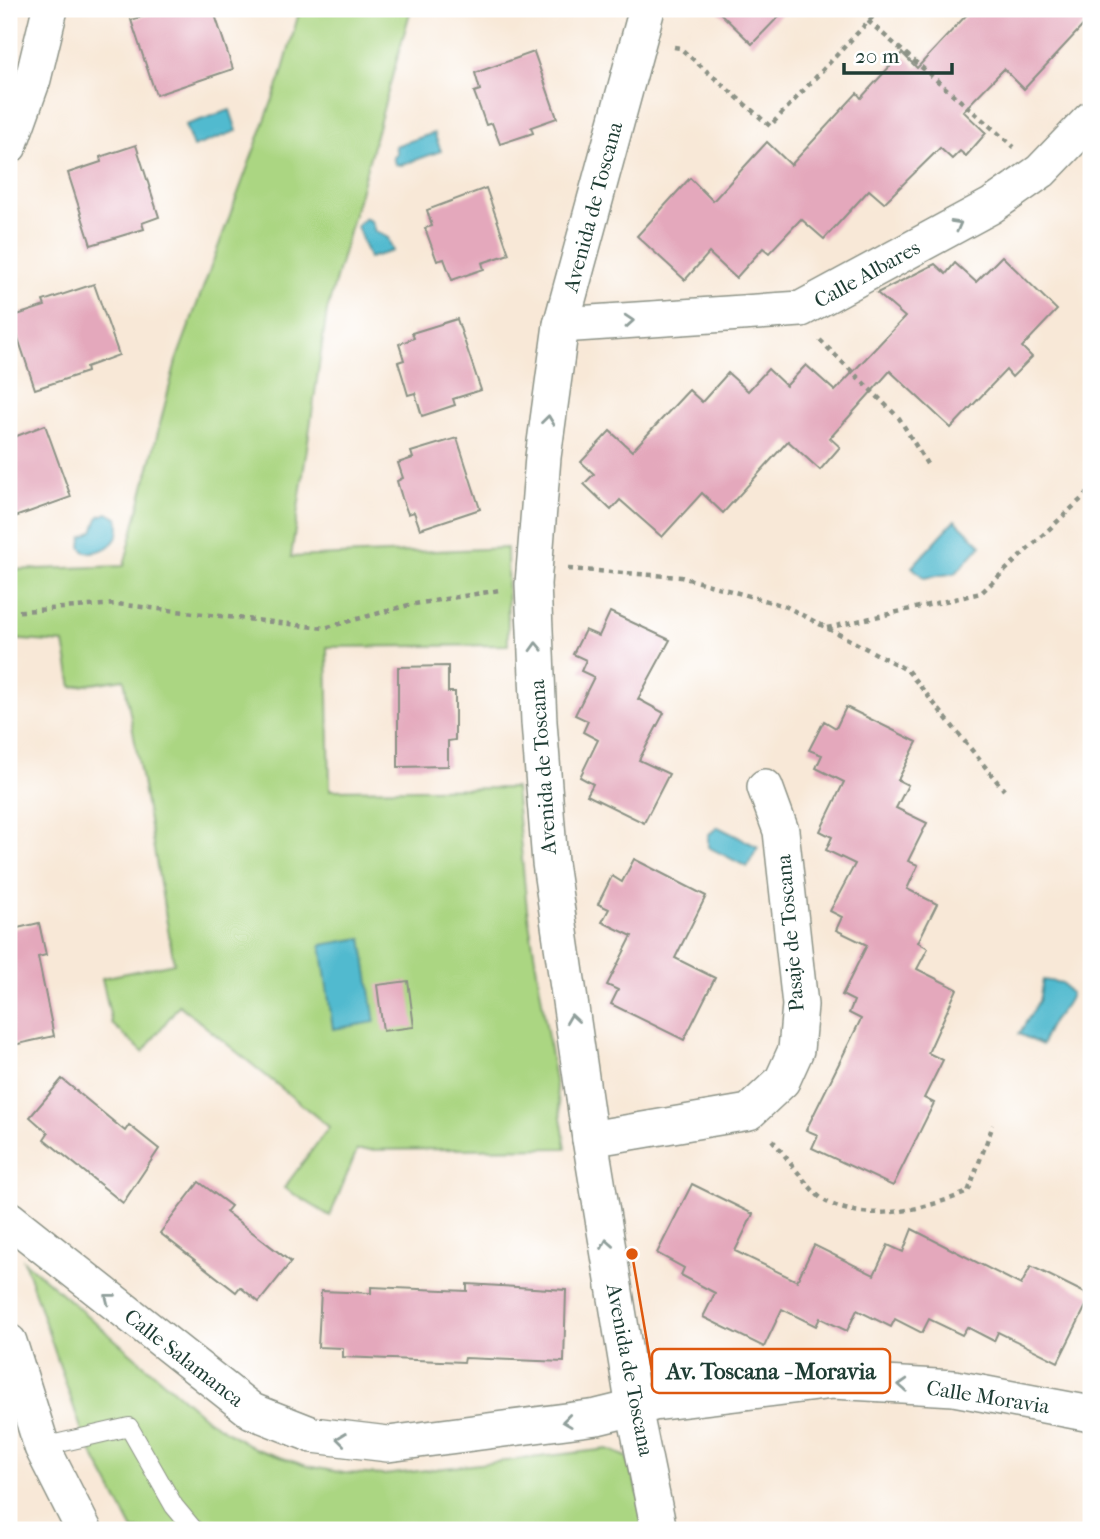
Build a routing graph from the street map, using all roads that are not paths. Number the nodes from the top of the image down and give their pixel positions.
1 (50, 9) edge
2 (643, 24) edge
3 (1091, 119) edge
4 (9, 146) edge
5 (561, 325) junction
6 (765, 787) dead end
7 (590, 1139) junction
8 (9, 1219) edge
9 (9, 1342) edge
10 (634, 1408) junction
11 (1091, 1414) edge
12 (42, 1447) junction
13 (84, 1530) edge
14 (194, 1530) edge
15 (659, 1530) edge

1 - 4 street
2 - 5 street, Avenida de Toscana
5 -> 3 street, Calle Albares
7 -> 5 street, Avenida de Toscana
6 - 7 street, Pasaje de Toscana
10 -> 7 street, Avenida de Toscana
10 -> 8 street, Calle Salamanca
9 - 12 street
11 -> 10 street, Calle Moravia
10 - 15 street, Avenida de Toscana
12 - 13 street
12 - 14 lane

